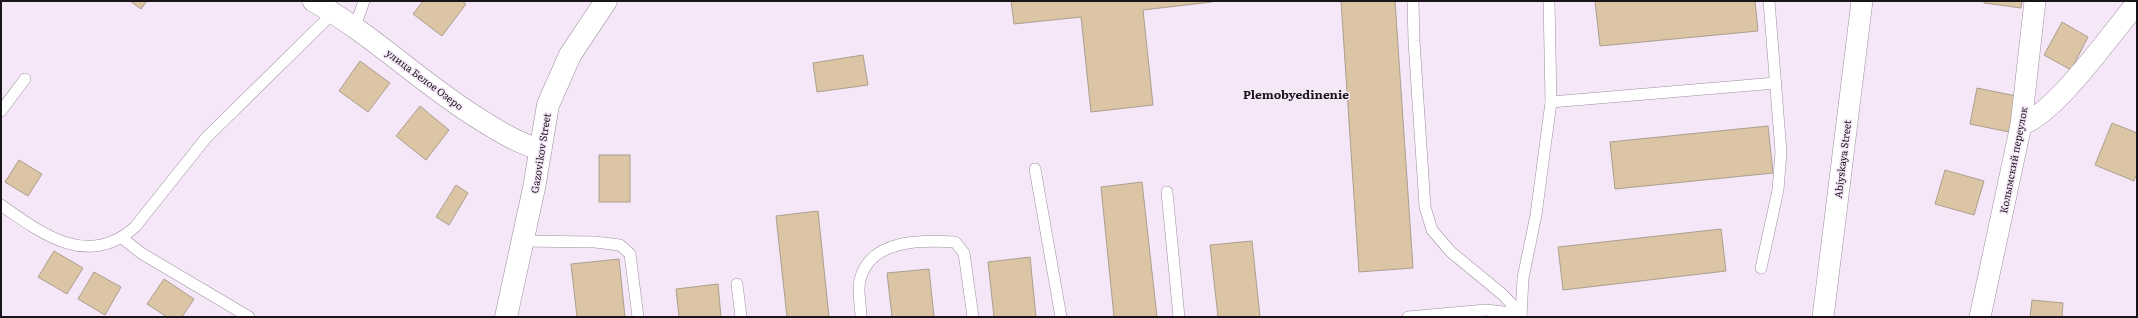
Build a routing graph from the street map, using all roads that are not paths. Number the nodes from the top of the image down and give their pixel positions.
1 (313, 1) edge
2 (364, 1) edge
3 (606, 1) edge
4 (1413, 1) edge
5 (1549, 1) edge
6 (1769, 1) edge
7 (1862, 1) edge
8 (2035, 1) edge
9 (2137, 3) edge
10 (334, 12) junction
11 (355, 27) junction
12 (25, 79) dead end
13 (1776, 83) junction
14 (1551, 102) junction
15 (1, 111) edge
16 (2021, 125) junction
17 (541, 150) junction
18 (1035, 169) dead end
19 (1167, 192) dead end
20 (1, 205) edge
21 (122, 238) junction
22 (523, 241) junction
23 (1761, 268) dead end
24 (737, 284) dead end
25 (1521, 315) edge
26 (249, 317) edge
27 (506, 317) edge
28 (638, 317) edge
29 (741, 317) edge
30 (862, 317) edge
31 (973, 317) edge
32 (1061, 317) edge
33 (1179, 317) edge
34 (1408, 317) edge
35 (1823, 317) edge
36 (1980, 317) edge

1 - 10 street, улица Белое Озеро
2 - 11 lane
3 - 17 street, Gazovikov Street
4 - 25 lane
5 - 14 lane
6 - 13 lane
7 - 35 street, Abiyskaya Street
8 - 16 street, Колымский переулок
9 - 16 street
10 - 11 street, улица Белое Озеро
10 - 21 lane
11 - 17 street, улица Белое Озеро
12 - 15 lane
13 - 14 lane
13 - 23 lane
14 - 25 lane
16 - 36 street, Колымский переулок
17 - 22 street, Gazovikov Street
18 - 32 lane
19 - 33 lane
20 - 21 lane
21 - 26 lane
22 - 27 street, Gazovikov Street
22 - 28 lane
24 - 29 lane
25 - 34 lane
30 - 31 lane

